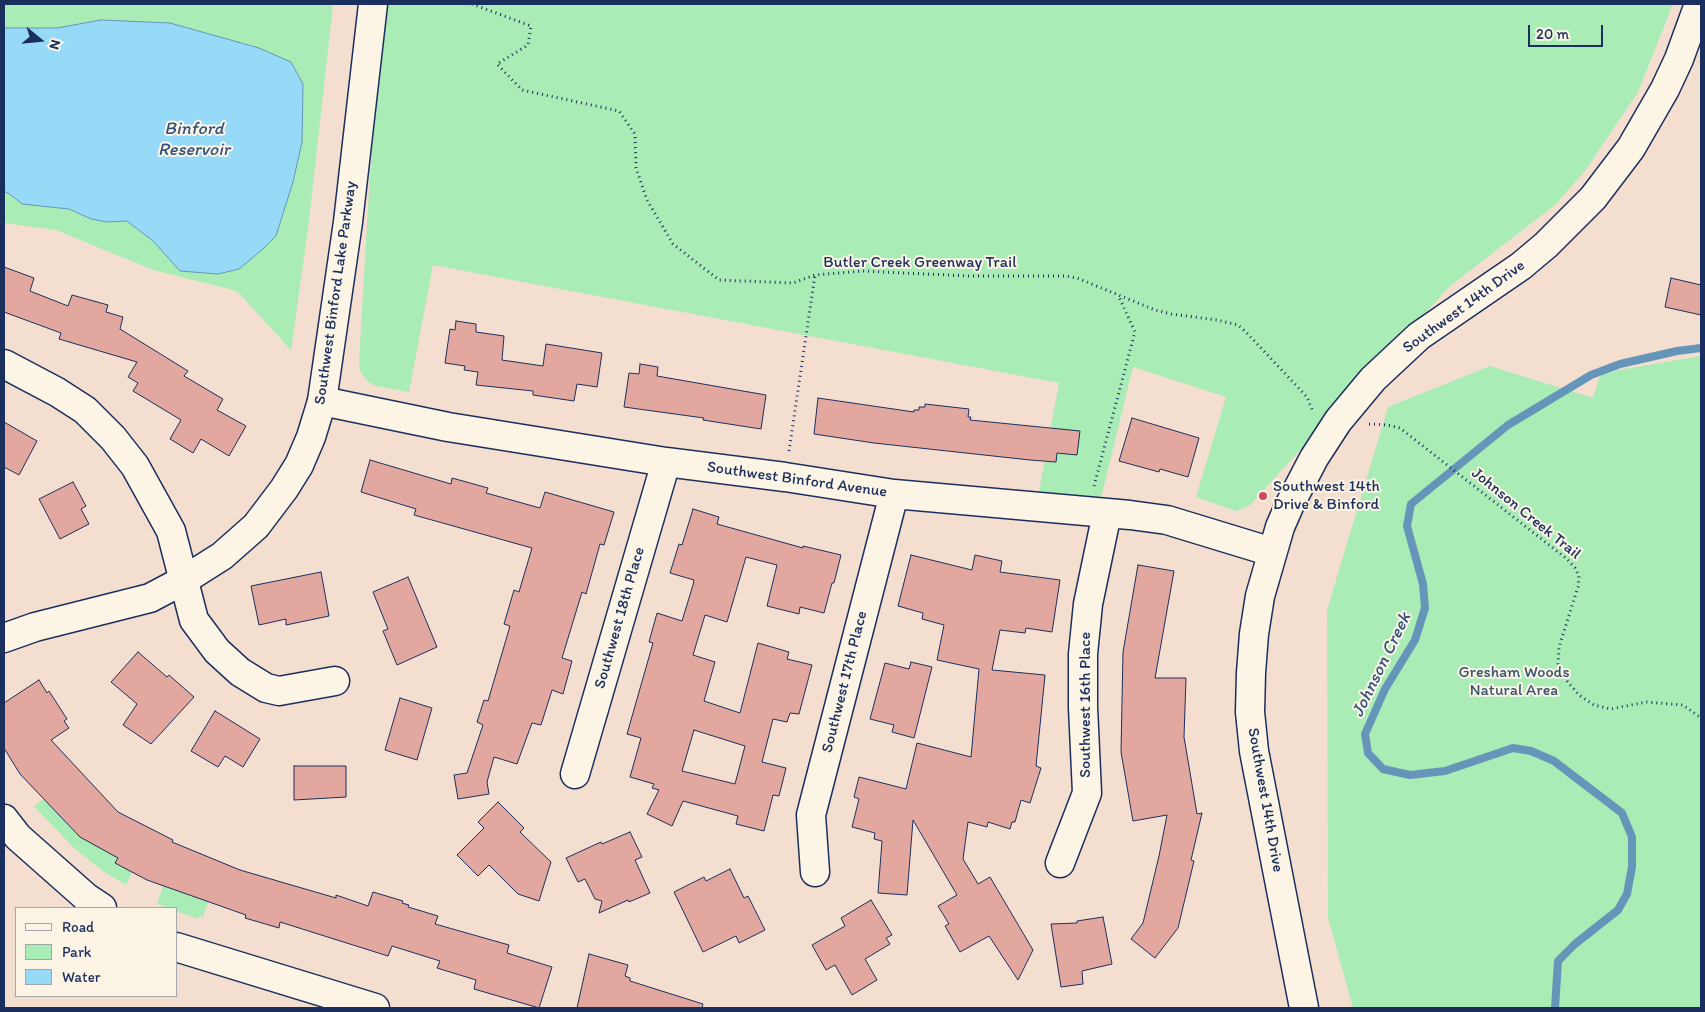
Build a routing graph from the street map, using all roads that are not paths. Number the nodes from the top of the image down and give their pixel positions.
1 (373, 4) edge
2 (1698, 4) edge
3 (4, 364) edge
4 (322, 401) junction
5 (666, 462) junction
6 (894, 494) junction
7 (1097, 512) junction
8 (1272, 552) junction
9 (184, 580) junction
10 (4, 638) edge
11 (335, 681) dead end
12 (575, 774) dead end
13 (4, 819) edge
14 (1060, 863) dead end
15 (815, 872) dead end
16 (100, 907) edge
17 (178, 948) edge
18 (375, 1008) edge
19 (1304, 1008) edge

1 - 4 street, Southwest Binford Lake Parkway
2 - 8 street, Southwest 14th Drive
3 - 9 street
4 - 5 street, Southwest Binford Avenue
4 - 9 street, Southwest Binford Lake Parkway
5 - 6 street, Southwest Binford Avenue
5 - 12 street, Southwest 18th Place
6 - 7 street, Southwest Binford Avenue
6 - 15 street, Southwest 17th Place
7 - 8 street, Southwest Binford Avenue
7 - 14 street, Southwest 16th Place
8 - 19 street, Southwest 14th Drive
9 - 10 street, Southwest Binford Lake Parkway
9 - 11 street
13 - 16 street
17 - 18 street

